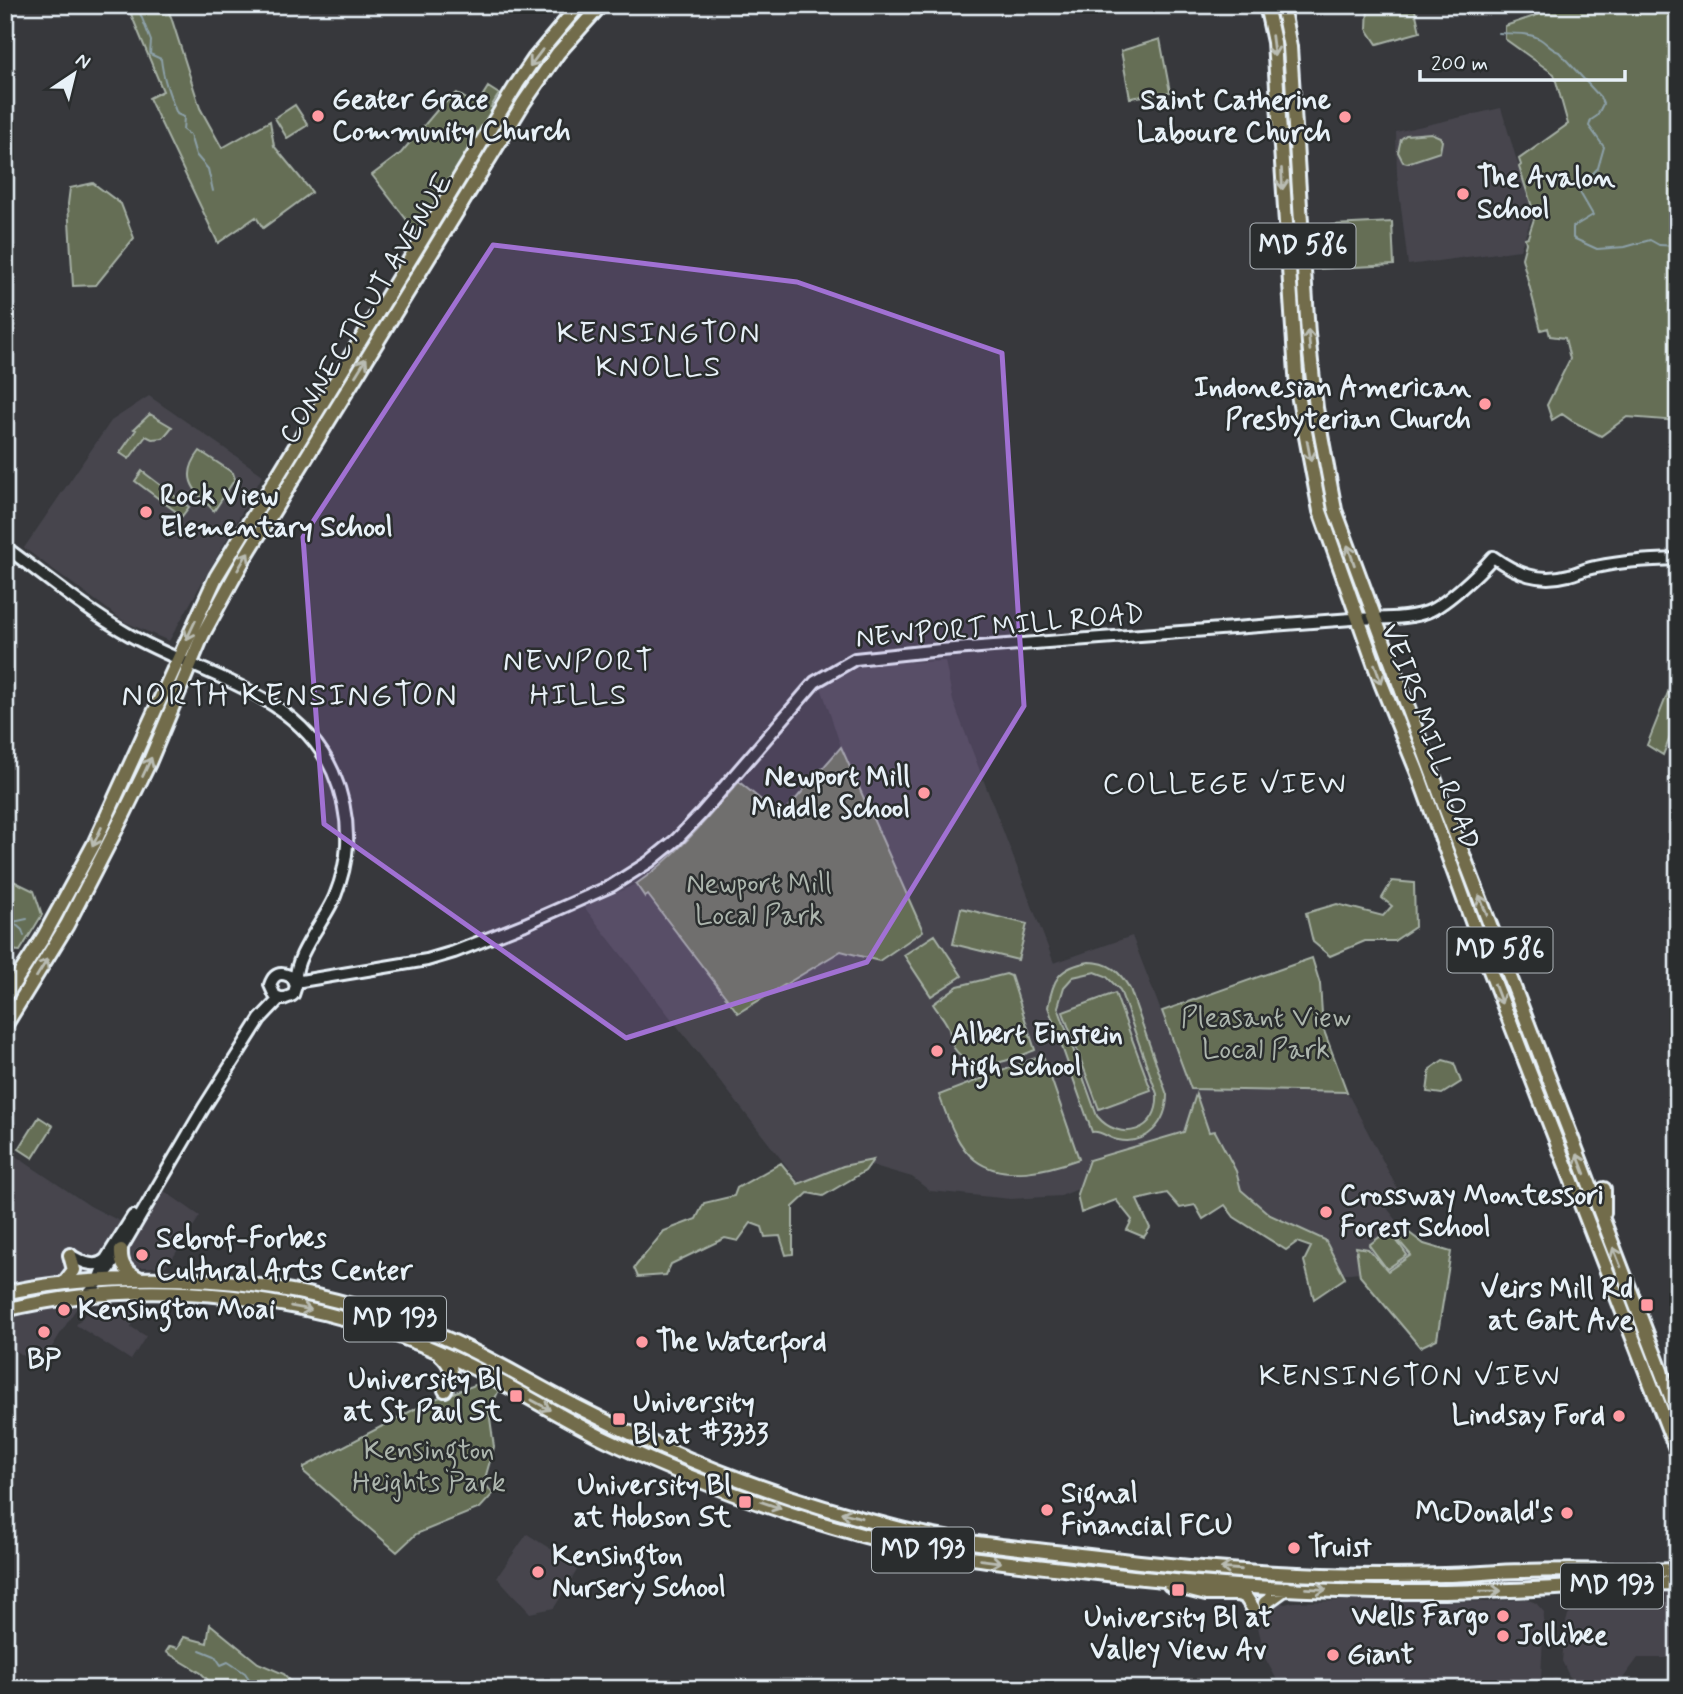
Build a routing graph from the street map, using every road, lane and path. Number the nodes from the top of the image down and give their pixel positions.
1 (579, 5) edge
2 (601, 5) edge
3 (1266, 5) edge
4 (1282, 5) edge
5 (5, 547) edge
6 (1678, 559) edge
7 (1359, 619) junction
8 (1375, 619) junction
9 (178, 658) junction
10 (191, 664) junction
11 (44, 936) junction
12 (57, 944) junction
13 (301, 958) junction
14 (318, 978) junction
15 (293, 980) junction
16 (275, 996) junction
17 (5, 997) edge
18 (5, 1026) edge
19 (159, 1181) junction
20 (1604, 1189) dead end
21 (1605, 1228) junction
22 (121, 1250) junction
23 (70, 1255) joint
24 (106, 1259) junction
25 (141, 1279) junction
26 (98, 1281) junction
27 (64, 1283) junction
28 (5, 1293) edge
29 (87, 1296) junction
30 (5, 1310) edge
31 (434, 1350) junction
32 (446, 1391) dead end
33 (1678, 1415) edge
34 (1678, 1454) edge
35 (1675, 1569) edge
36 (1160, 1580) junction
37 (1678, 1583) edge
38 (1286, 1588) junction

1 -> 9 main road, CONNECTICUT AVENUE
10 -> 2 main road, CONNECTICUT AVENUE
3 -> 7 main road, VEIRS MILL ROAD / MD 586
8 -> 4 main road, VEIRS MILL ROAD / MD 586
5 - 9 street
6 - 8 street, NEWPORT MILL ROAD
7 - 8 street, NEWPORT MILL ROAD
7 - 14 street, NEWPORT MILL ROAD
7 -> 34 main road, VEIRS MILL ROAD / MD 586
21 -> 8 main road, VEIRS MILL ROAD / MD 586
9 - 10 street
9 -> 11 main road, CONNECTICUT AVENUE
12 -> 10 main road, CONNECTICUT AVENUE
10 - 13 street
11 - 12 main road
11 - 17 main road, CONNECTICUT AVENUE
18 -> 12 main road, CONNECTICUT AVENUE
13 - 14 street
13 - 15 street
14 - 15 street, NEWPORT MILL ROAD
15 - 16 street
15 - 16 street
16 - 19 street
19 - 22 street
19 - 24 street
20 - 21 main road
33 -> 21 main road, VEIRS MILL ROAD / MD 586
22 - 25 main road
22 - 26 street
23 - 24 street
23 - 27 main road
24 - 26 street
25 - 26 main road, MD 193
35 -> 25 main road, MD 193
26 - 27 main road, MD 193
26 - 29 street
27 - 28 main road, MD 193
29 - 30 main road, MD 193
29 -> 31 main road, MD 193
31 - 32 main road
31 -> 36 main road, MD 193
36 - 38 main road, MD 193
36 - 38 main road
38 -> 37 main road, MD 193

